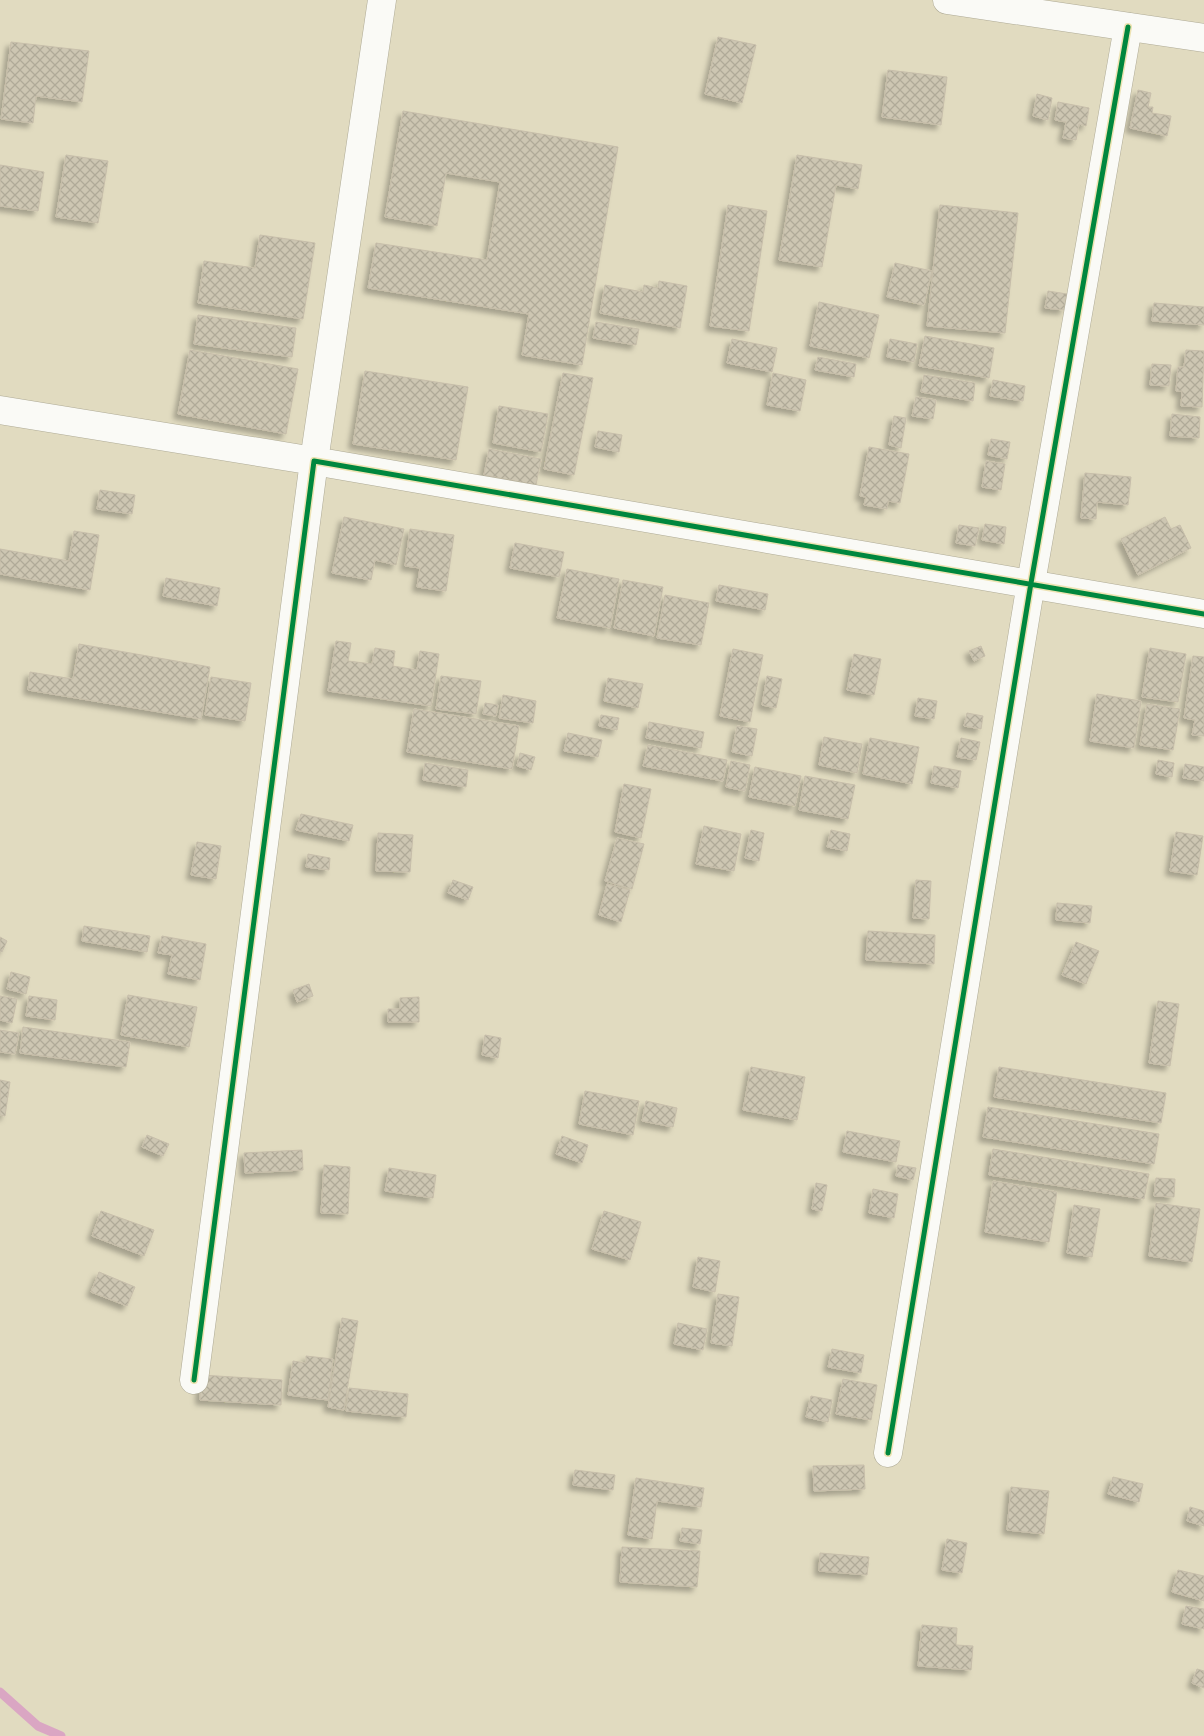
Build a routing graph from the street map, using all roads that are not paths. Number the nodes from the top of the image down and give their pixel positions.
1 (382, 0) edge
2 (947, 0) edge
3 (1128, 27) junction
4 (1204, 38) edge
5 (0, 410) edge
6 (314, 461) junction
7 (1031, 583) junction
8 (1204, 614) edge
9 (194, 1380) dead end
10 (888, 1453) dead end

1 - 6 street
2 - 3 street
3 - 4 street
3 - 7 street
5 - 6 street
6 - 7 street
6 - 9 street
7 - 8 street
7 - 10 street

